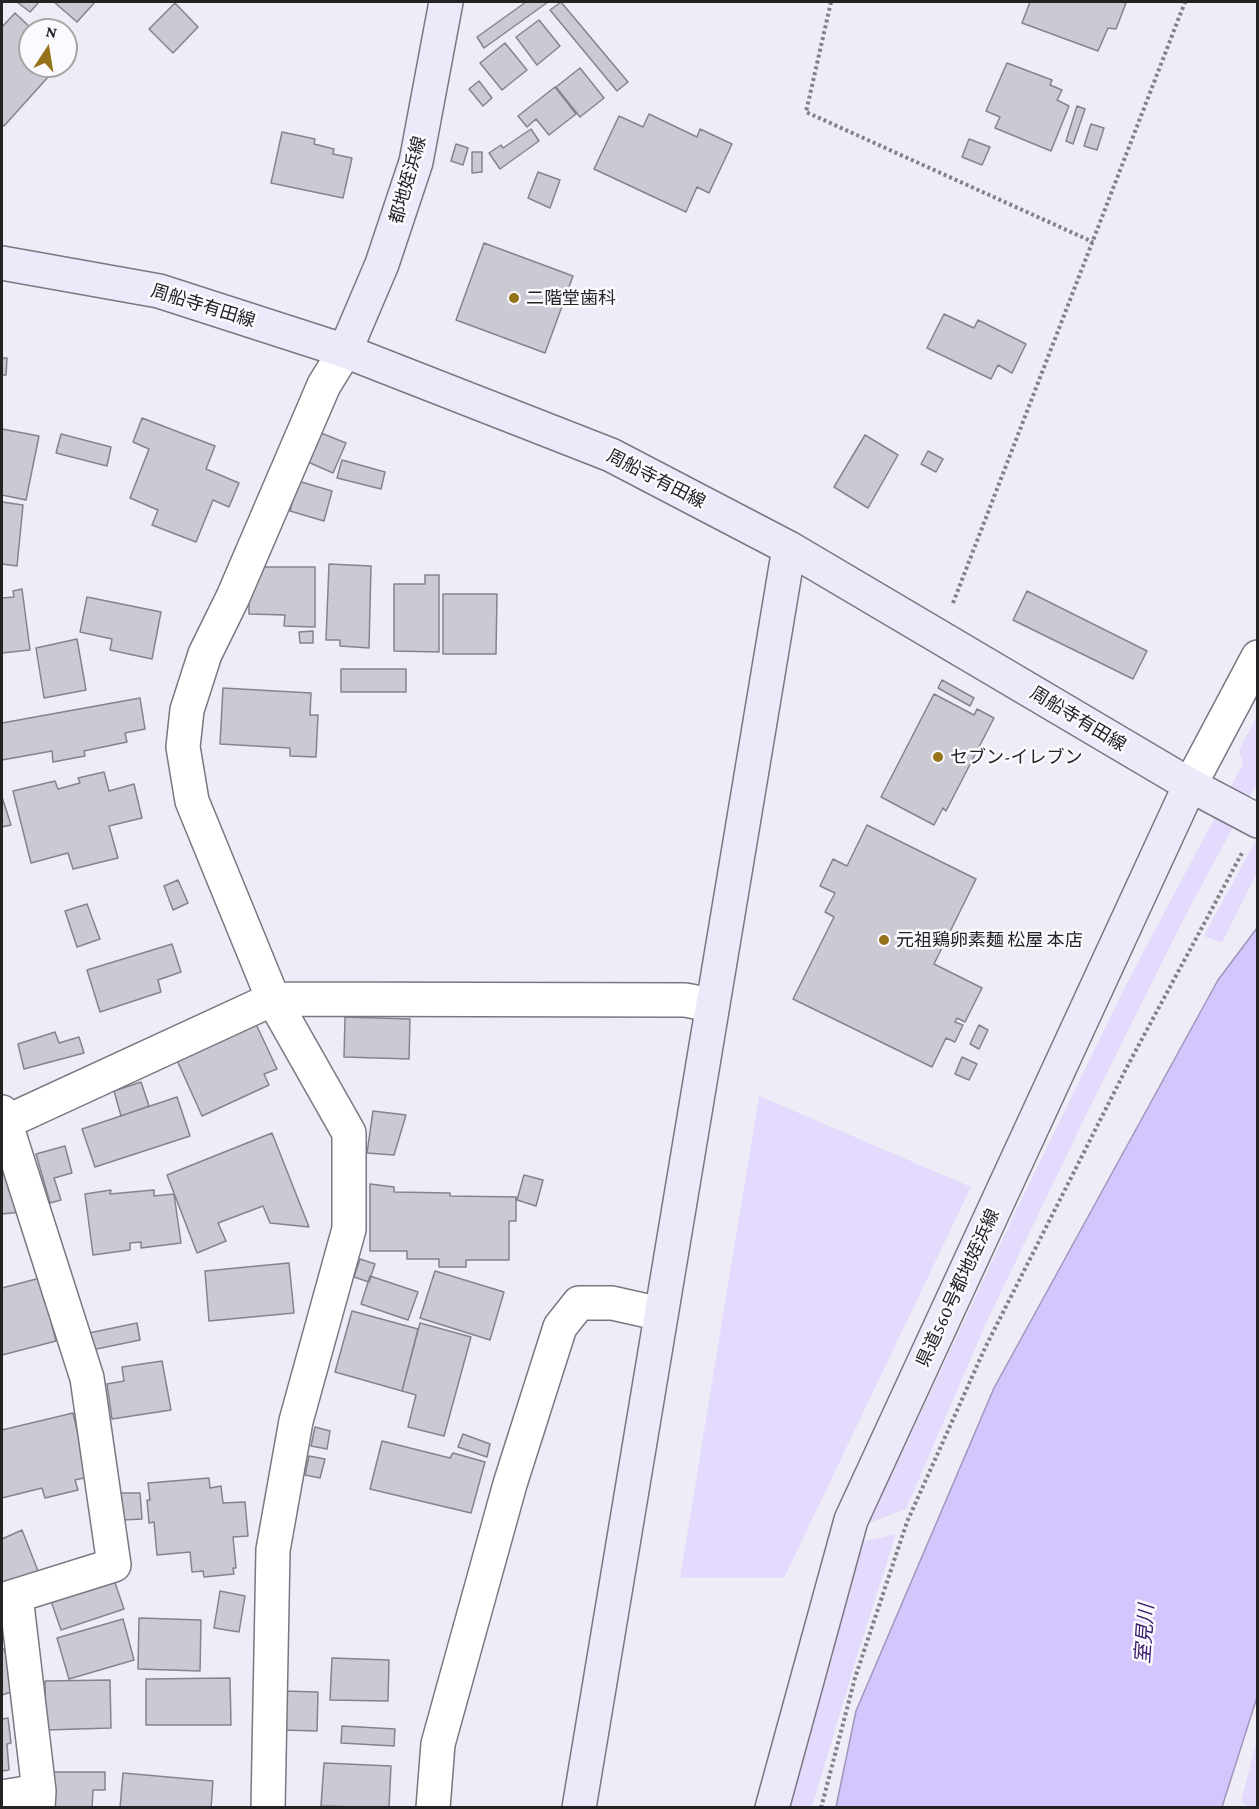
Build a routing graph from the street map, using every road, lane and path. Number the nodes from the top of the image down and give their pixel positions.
1 (446, 2) edge
2 (831, 2) edge
3 (1185, 2) edge
4 (1094, 243) junction
5 (2, 263) edge
6 (345, 351) junction
7 (789, 548) junction
8 (940, 637) junction
9 (1257, 657) edge
10 (1190, 785) junction
11 (1252, 833) edge
12 (273, 999) junction
13 (712, 1005) junction
14 (5, 1135) edge
15 (661, 1314) junction
16 (9, 1598) edge
17 (2, 1797) edge
18 (38, 1799) edge
19 (268, 1808) edge
20 (433, 1808) edge
21 (579, 1808) edge
22 (772, 1808) edge
23 (821, 1808) edge

1 - 6 street, 都地姪浜線
2 - 4 path
3 - 4 path
4 - 8 path
5 - 6 street, 周船寺有田線
6 - 7 street, 周船寺有田線
6 - 12 street
7 - 8 street, 周船寺有田線
7 - 13 street
8 - 10 street, 周船寺有田線
9 - 10 street
10 - 11 street, 周船寺有田線
10 - 22 street, 県道560号都地姪浜線
11 - 23 path
12 - 13 street
12 - 14 street
12 - 19 street
13 - 15 street
14 - 16 street
15 - 20 street
15 - 21 street
16 - 18 street
17 - 18 street

